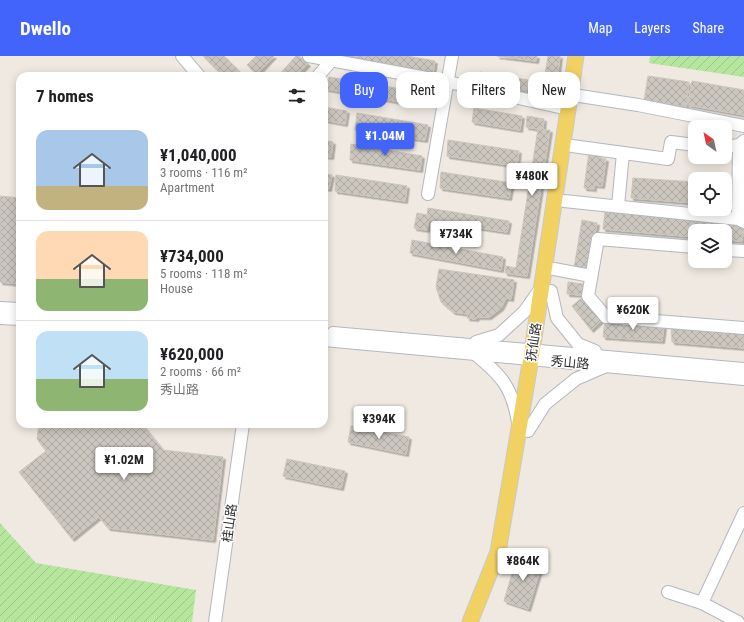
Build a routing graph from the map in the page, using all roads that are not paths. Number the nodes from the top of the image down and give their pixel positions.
1 (182, 56) edge
2 (309, 56) edge
3 (452, 56) edge
4 (576, 56) edge
5 (586, 56) edge
6 (332, 58) edge
7 (196, 72) edge
8 (321, 72) edge
9 (400, 72) edge
10 (449, 76) edge
11 (449, 82) edge
12 (580, 96) joint
13 (443, 108) edge
14 (578, 108) edge
15 (568, 109) junction
16 (744, 126) edge
17 (741, 143) edge
18 (688, 144) edge
19 (572, 146) junction
20 (623, 153) junction
21 (428, 194) dead end
22 (564, 201) junction
23 (618, 206) junction
24 (741, 221) edge
25 (688, 246) edge
26 (732, 250) edge
27 (744, 251) edge
28 (554, 269) junction
29 (591, 276) junction
30 (546, 289) junction
31 (0, 308) edge
32 (16, 309) edge
33 (0, 318) edge
34 (16, 319) edge
35 (744, 328) edge
36 (328, 332) edge
37 (328, 340) edge
38 (472, 349) junction
39 (536, 355) junction
40 (608, 361) junction
41 (744, 369) edge
42 (744, 379) edge
43 (242, 428) edge
44 (523, 430) junction
45 (744, 513) edge
46 (668, 592) dead end
47 (702, 603) junction
48 (744, 618) edge
49 (215, 622) edge
50 (470, 622) edge
51 (479, 622) edge
52 (740, 622) edge

1 - 7 street
2 - 6 street
3 - 10 street
4 - 15 main road, 抚仙路
5 - 12 main road, 抚仙路
6 - 8 street
6 - 9 street
11 - 15 street
12 - 16 street
13 - 21 street
14 - 19 main road, 抚仙路
15 - 30 main road, 抚仙路
17 - 24 street
18 - 20 street
19 - 20 street
19 - 22 main road, 抚仙路
20 - 23 street
22 - 23 street
22 - 28 main road, 抚仙路
23 - 24 street
25 - 29 street
26 - 27 street
28 - 29 street
28 - 30 main road, 抚仙路
29 - 35 street
30 - 38 street
30 - 39 main road, 抚仙路
30 - 40 street
31 - 32 street
33 - 34 street
36 - 38 street, 秀山路
37 - 38 street, 秀山路
38 - 39 street, 秀山路
38 - 44 street
39 - 40 street, 秀山路
39 - 44 main road, 抚仙路
40 - 41 street, 秀山路
40 - 42 street, 秀山路
40 - 44 street
43 - 49 street, 桂山路
44 - 50 main road, 抚仙路
44 - 51 main road, 抚仙路
45 - 47 street
46 - 47 street
47 - 52 street
48 - 52 street

